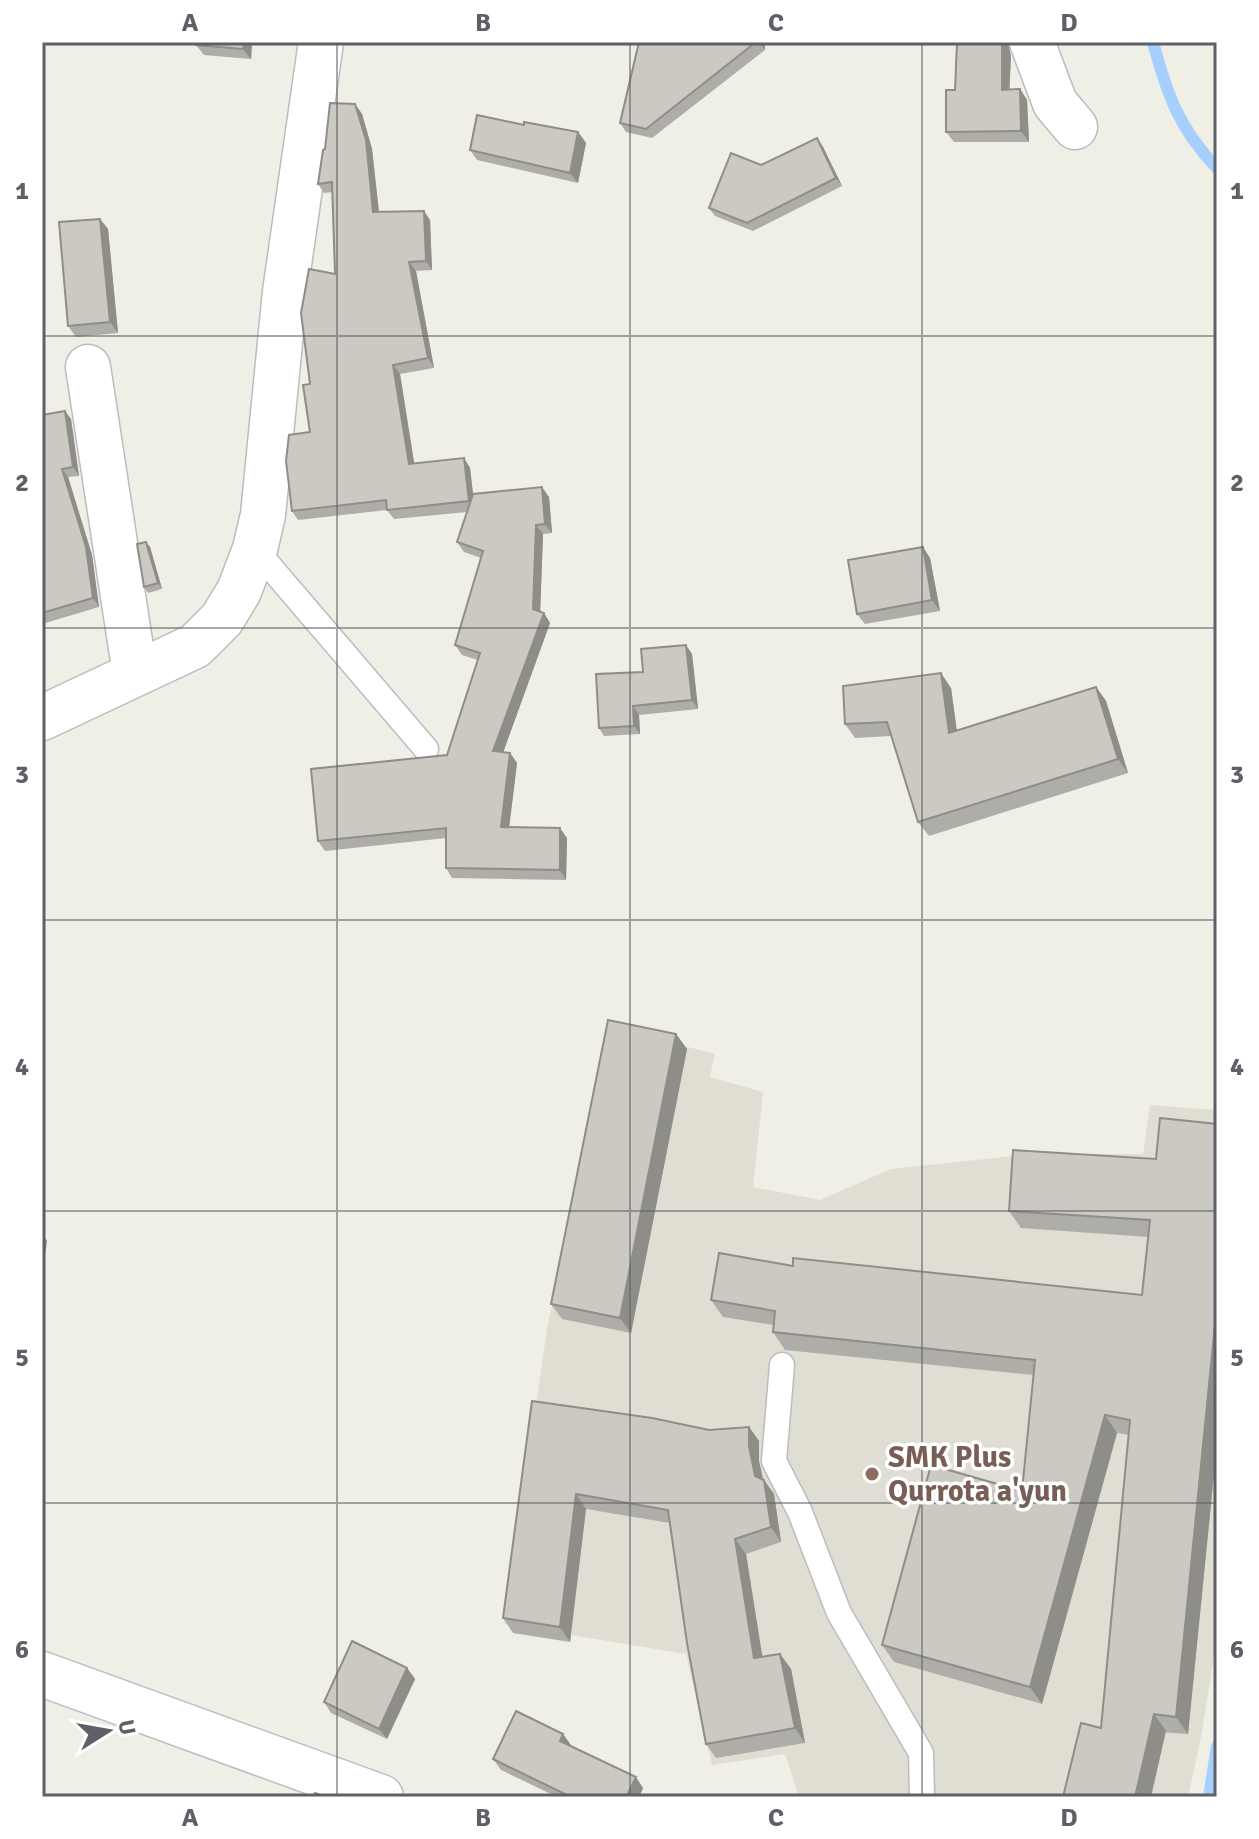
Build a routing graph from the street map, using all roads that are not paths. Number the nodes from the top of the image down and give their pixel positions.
1 (321, 42) edge
2 (1032, 42) edge
3 (1075, 127) dead end
4 (88, 367) dead end
5 (255, 549) junction
6 (135, 674) junction
7 (42, 718) edge
8 (426, 749) dead end
9 (782, 1365) edge
10 (42, 1674) edge
11 (381, 1797) edge
12 (922, 1797) edge

1 - 5 street
2 - 3 street
4 - 6 street
5 - 6 street
5 - 8 lane
6 - 7 street
9 - 12 lane
10 - 11 street

